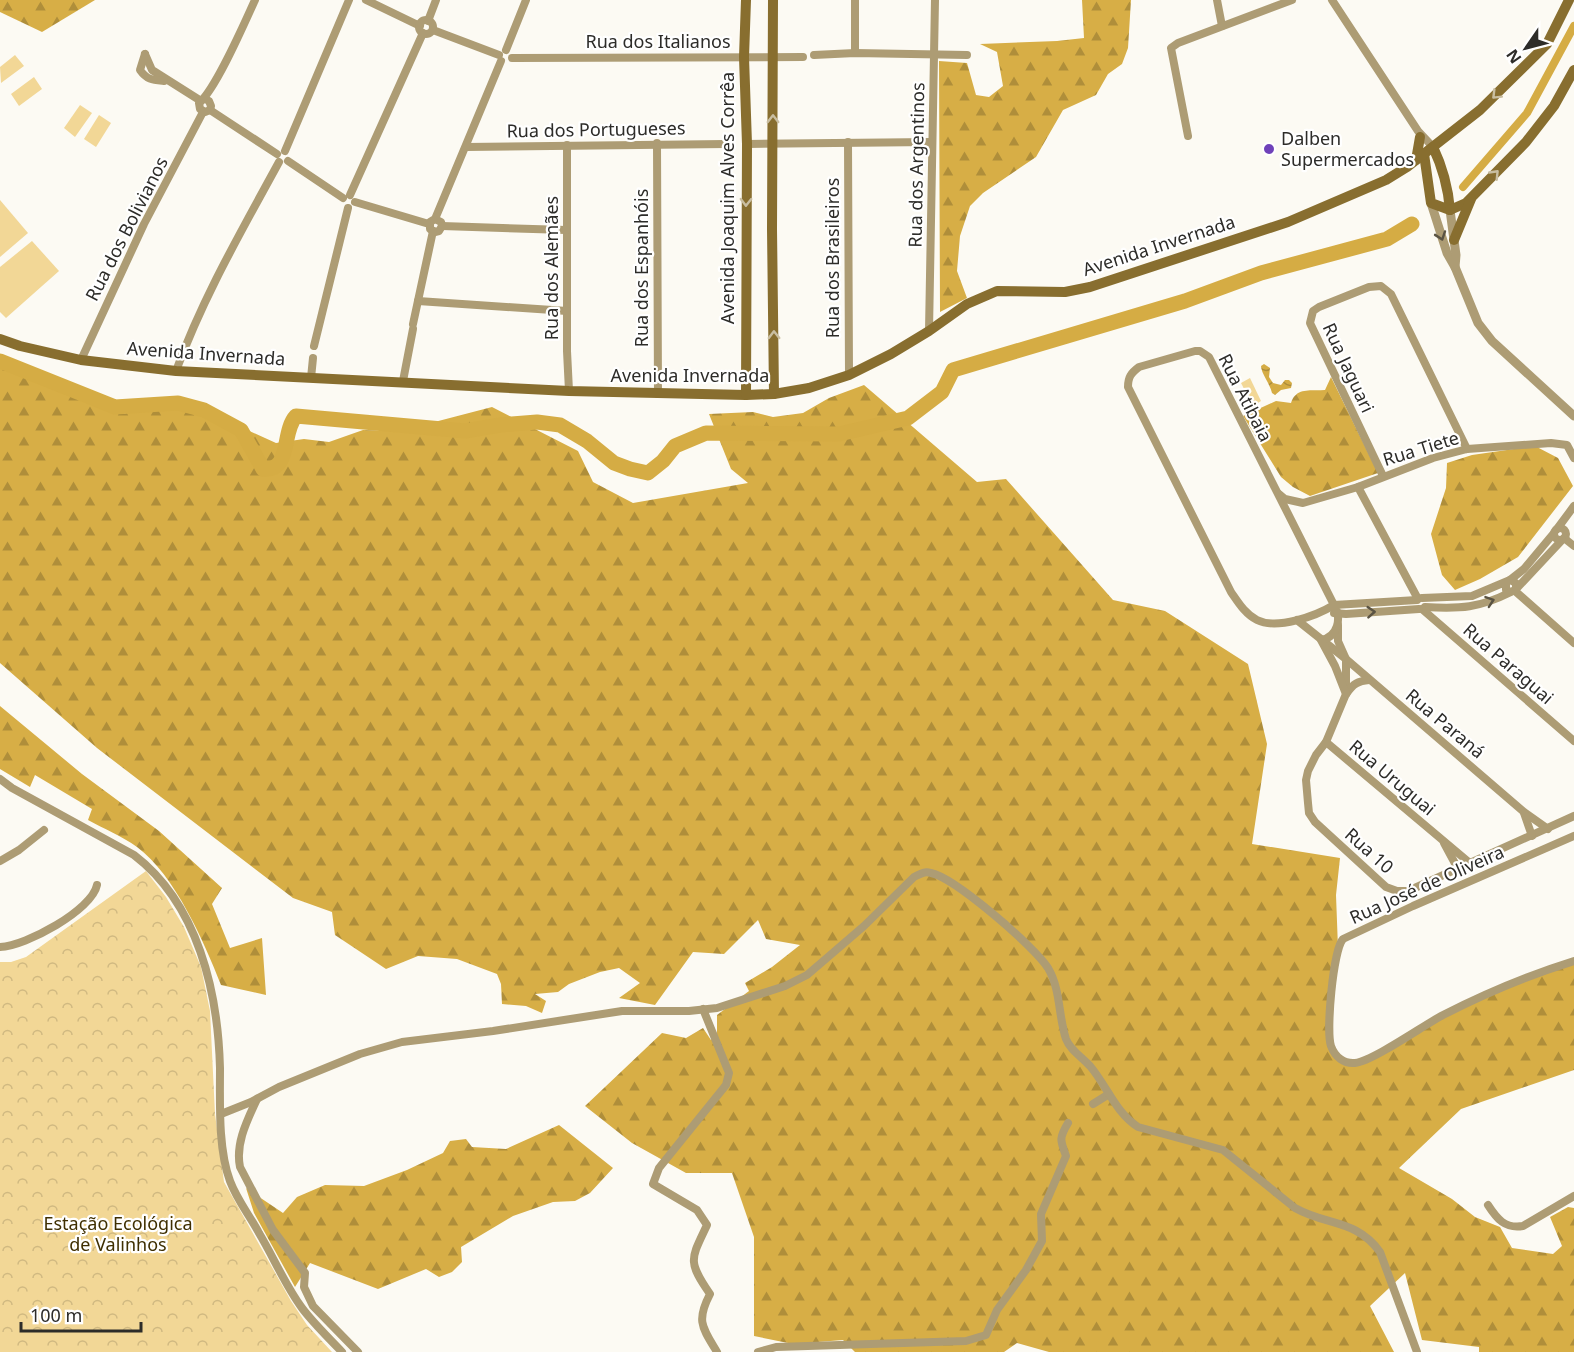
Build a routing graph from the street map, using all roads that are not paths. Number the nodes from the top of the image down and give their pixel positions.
1 (255, 0) edge
2 (349, 0) edge
3 (366, 0) edge
4 (436, 0) edge
5 (526, 0) edge
6 (746, 0) edge
7 (773, 0) edge
8 (855, 0) edge
9 (935, 0) edge
10 (1217, 0) edge
11 (1292, 0) edge
12 (1332, 0) edge
13 (1569, 0) edge
14 (428, 21) junction
15 (1222, 26) junction
16 (421, 30) junction
17 (433, 30) junction
18 (506, 50) junction
19 (855, 52) junction
20 (814, 55) dead end
21 (935, 55) junction
22 (967, 55) dead end
23 (773, 56) junction
24 (744, 57) junction
25 (803, 57) dead end
26 (500, 58) junction
27 (512, 58) junction
28 (1574, 70) edge
29 (166, 81) dead end
30 (203, 100) junction
31 (206, 111) junction
32 (1420, 135) junction
33 (1188, 136) dead end
34 (1446, 138) junction
35 (772, 142) junction
36 (848, 142) junction
37 (932, 142) junction
38 (657, 143) junction
39 (726, 144) dead end
40 (747, 144) junction
41 (567, 145) junction
42 (466, 147) junction
43 (280, 155) junction
44 (1420, 157) junction
45 (1427, 175) junction
46 (1472, 197) junction
47 (349, 198) junction
48 (1431, 203) junction
49 (1450, 210) junction
50 (433, 225) junction
51 (566, 230) junction
52 (1454, 240) junction
53 (1455, 267) junction
54 (418, 301) junction
55 (567, 311) junction
56 (929, 331) junction
57 (0, 339) edge
58 (314, 346) dead end
59 (313, 358) dead end
60 (81, 360) junction
61 (176, 370) junction
62 (849, 375) junction
63 (311, 378) junction
64 (403, 381) junction
65 (569, 391) junction
66 (658, 394) junction
67 (774, 394) junction
68 (746, 395) junction
69 (1574, 416) edge
70 (1467, 449) junction
71 (1574, 458) edge
72 (1383, 476) junction
73 (1358, 487) junction
74 (1276, 493) junction
75 (1574, 506) edge
76 (1574, 525) edge
77 (1555, 532) junction
78 (1564, 537) junction
79 (1574, 546) edge
80 (1508, 582) junction
81 (1514, 590) junction
82 (1419, 599) junction
83 (1334, 605) junction
84 (1422, 608) junction
85 (1324, 611) junction
86 (1339, 618) junction
87 (1297, 620) junction
88 (1321, 640) junction
89 (1574, 644) edge
90 (1346, 659) junction
91 (1369, 680) junction
92 (1346, 694) junction
93 (1574, 741) edge
94 (1326, 742) junction
95 (0, 778) edge
96 (1524, 812) junction
97 (1574, 816) edge
98 (1548, 829) junction
99 (44, 830) dead end
100 (1532, 836) junction
101 (1574, 836) edge
102 (1439, 837) junction
103 (0, 861) edge
104 (1471, 864) junction
105 (1458, 869) junction
106 (97, 885) dead end
107 (0, 947) edge
108 (1574, 961) edge
109 (703, 1009) junction
110 (1109, 1094) junction
111 (257, 1098) junction
112 (1093, 1104) dead end
113 (221, 1114) junction
114 (1068, 1123) dead end
115 (1574, 1196) edge
116 (1488, 1205) dead end
117 (342, 1352) edge
118 (358, 1352) edge
119 (717, 1352) edge
120 (758, 1352) edge
121 (1418, 1352) edge

1 - 30 street
2 - 43 street
3 - 16 street
4 - 14 street
5 - 18 street
6 - 24 main road, Avenida Joaquim Alves Corrêa
7 - 23 main road
8 - 19 street
9 - 21 street, Rua dos Argentinos
10 - 15 street
11 - 15 street
12 - 32 street
13 -> 34 main road, Avenida Invernada
14 - 16 street
14 - 17 street
15 - 33 street
16 - 17 street
16 - 47 street
17 - 26 street
18 - 26 street
18 - 27 street
19 - 20 street
19 - 21 street
21 - 22 street
21 - 37 street, Rua dos Argentinos
23 - 24 street, Rua dos Italianos
23 - 25 street, Rua dos Italianos
35 -> 23 main road
24 - 27 street, Rua dos Italianos
24 - 40 main road, Avenida Joaquim Alves Corrêa
26 - 27 street
26 - 42 street
46 -> 28 main road
29 - 30 street
30 - 31 street
31 - 43 street
31 - 60 street, Rua dos Bolivianos
32 - 34 main road
32 - 44 main road
32 - 44 street
34 - 44 main road, Avenida Invernada
35 - 36 street
35 - 40 street
67 -> 35 main road
36 - 37 street
36 - 62 street, Rua dos Brasileiros
37 - 56 street, Rua dos Argentinos
38 - 39 street, Rua dos Portugueses
38 - 41 street, Rua dos Portugueses
38 - 66 street, Rua dos Espanhóis
40 -> 68 main road, Avenida Joaquim Alves Corrêa
41 - 42 street, Rua dos Portugueses
41 - 51 street, Rua dos Alemães
42 - 50 street
43 - 47 street
43 - 61 street
44 - 45 main road
44 - 45 main road
44 - 49 main road
44 - 56 main road, Avenida Invernada
45 - 48 main road
46 - 49 main road
46 - 52 main road
47 - 50 street
47 - 58 street
48 - 49 main road
48 -> 53 street
49 - 52 street
50 - 51 street
50 - 54 street
51 - 55 street, Rua dos Alemães
52 - 53 street
53 - 69 street
54 - 55 street
54 - 64 street
55 - 65 street, Rua dos Alemães
56 - 62 main road, Avenida Invernada
57 - 60 main road, Avenida Invernada
59 - 63 street
60 - 61 main road, Avenida Invernada
61 - 63 main road, Avenida Invernada
62 - 67 main road, Avenida Invernada
63 - 64 main road, Avenida Invernada
64 - 65 main road, Avenida Invernada
65 - 66 main road, Avenida Invernada
66 - 68 main road, Avenida Invernada
67 - 68 main road, Avenida Invernada
70 - 71 street, Rua Tiete
70 - 72 street, Rua Tiete
70 - 72 street, Rua Jaguari
72 - 73 street, Rua Tiete
73 - 74 street, Rua Tiete
73 - 82 street
74 - 83 street, Rua Atibaia
74 - 87 street, Rua Atibaia
75 - 77 street
76 - 78 street
77 - 78 street
77 - 80 street
78 - 79 street
78 - 81 street
80 - 81 street
80 - 82 street
84 -> 81 street
81 - 89 street
82 - 83 street
82 - 84 street
83 - 85 street
83 - 86 street, Rua Atibaia
86 -> 84 street
84 - 93 street, Rua Paraguai
85 - 86 street
85 - 87 street
86 - 88 street
86 - 90 street
87 - 88 street, Rua Paraná
88 - 90 street, Rua Paraná
88 - 92 street
90 - 91 street, Rua Paraná
90 - 92 street
91 - 92 street
91 - 96 street, Rua Paraná
92 - 94 street
94 - 102 street, Rua Uruguai
94 - 105 street, Rua 10
95 - 113 street
96 - 98 street, Rua Paraná
96 - 100 street
97 - 98 street
98 - 100 street
99 - 103 street
100 - 104 street
101 - 108 street, Rua José de Oliveira
102 - 104 street, Rua Uruguai
102 - 105 street, Rua Uruguai
104 - 105 street
106 - 107 street
109 - 110 street
109 - 111 street
109 - 119 street
110 - 112 street
110 - 121 street
111 - 113 street
111 - 118 street
113 - 117 street
114 - 120 street
115 - 116 street

